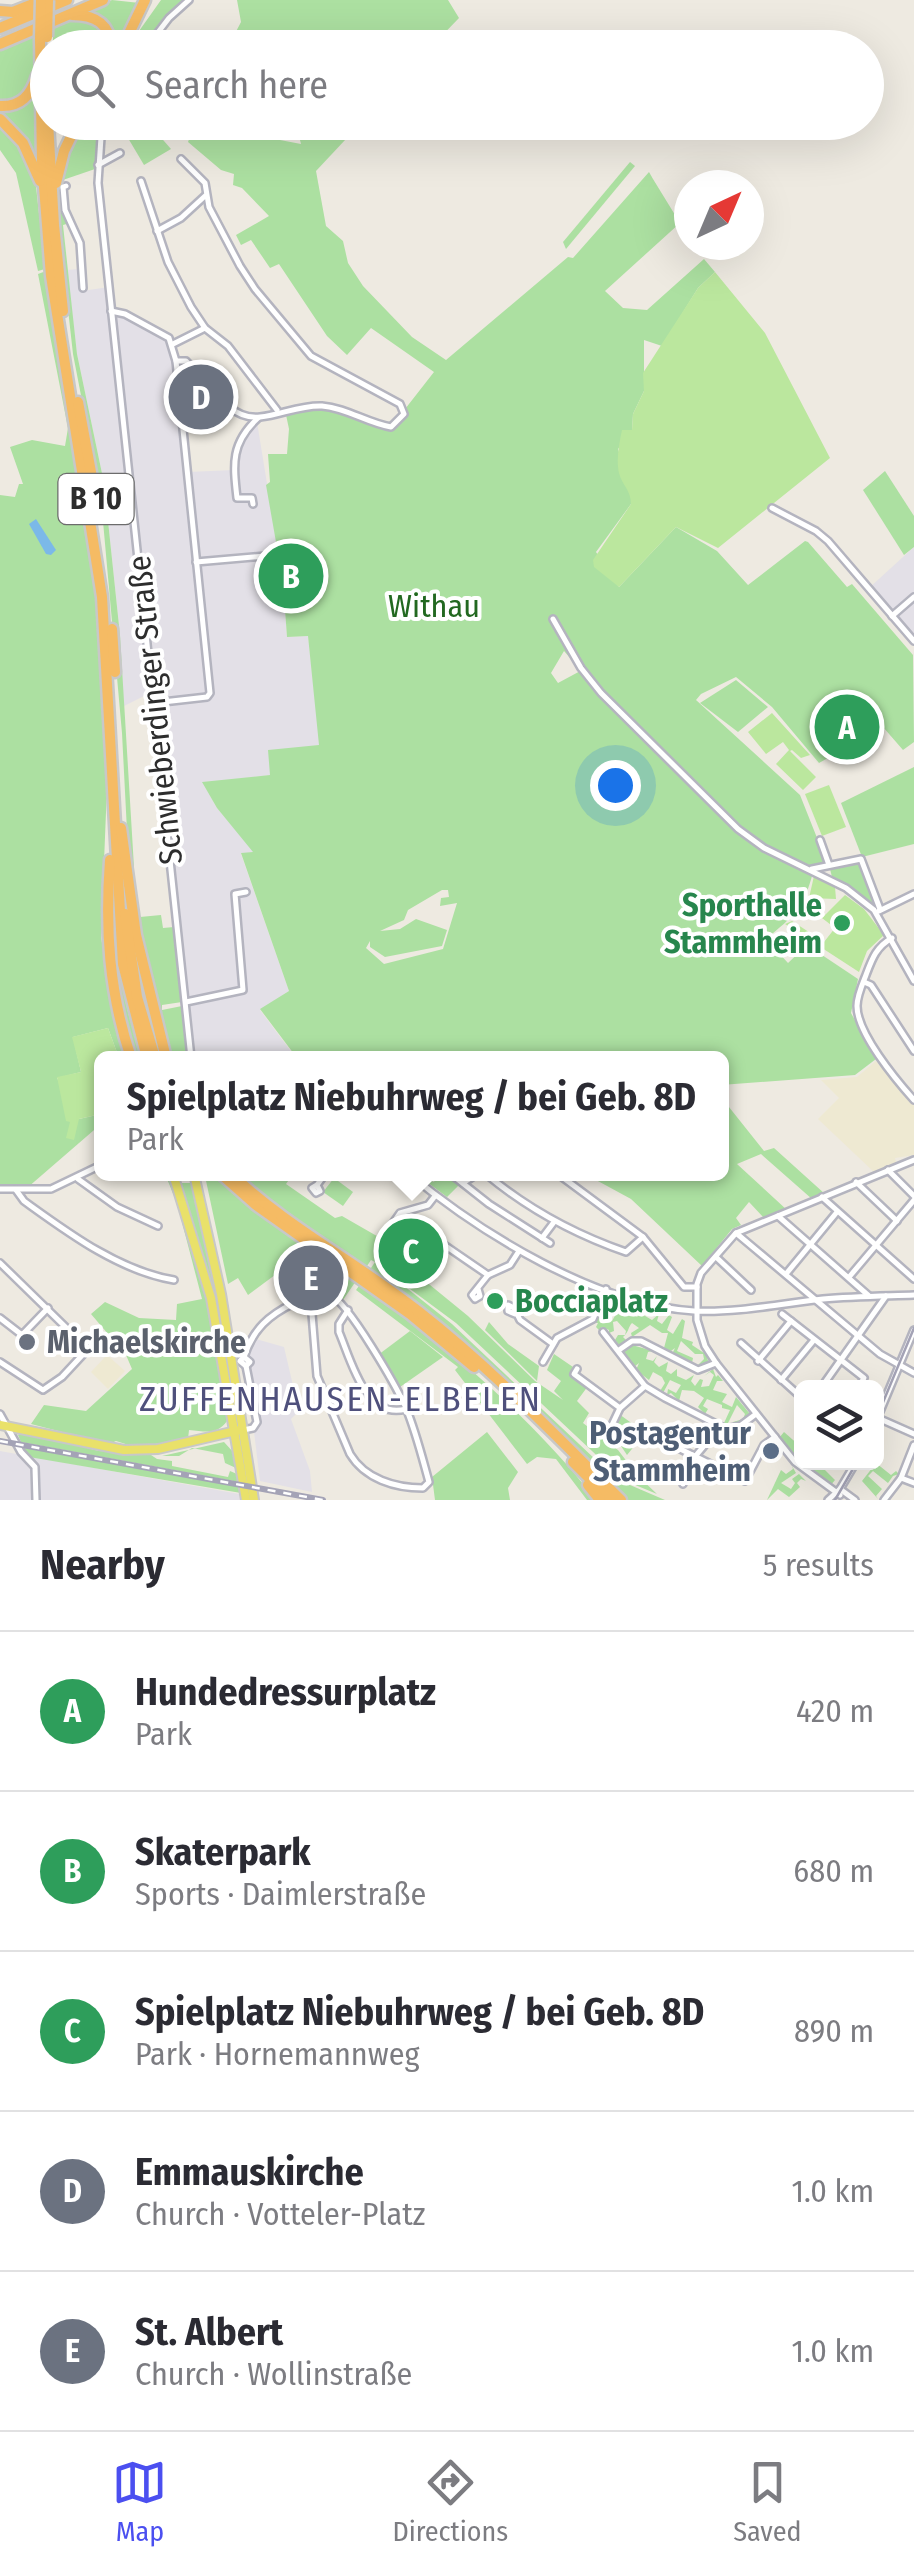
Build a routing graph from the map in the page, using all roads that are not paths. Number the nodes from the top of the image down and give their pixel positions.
1 (67, 0) edge
2 (86, 0) edge
3 (102, 0) edge
4 (145, 0) edge
5 (188, 0) edge
6 (43, 1) edge
7 (0, 11) edge
8 (68, 15) junction
9 (0, 25) edge
10 (30, 30) edge
11 (30, 30) edge
12 (45, 30) edge
13 (107, 30) edge
14 (131, 30) edge
15 (159, 30) edge
16 (0, 42) edge
17 (30, 92) edge
18 (0, 106) edge
19 (0, 119) edge
20 (44, 140) edge
21 (49, 140) edge
22 (70, 140) edge
23 (100, 140) edge
24 (120, 152) dead end
25 (181, 159) dead end
26 (98, 165) junction
27 (141, 181) dead end
28 (66, 186) dead end
29 (44, 196) junction
30 (206, 196) junction
31 (52, 209) junction
32 (157, 231) junction
33 (83, 288) dead end
34 (111, 311) junction
35 (205, 328) junction
36 (172, 344) junction
37 (176, 361) junction
38 (213, 390) junction
39 (278, 411) junction
40 (258, 418) junction
41 (203, 422) dead end
42 (253, 504) dead end
43 (772, 508) dead end
44 (288, 554) dead end
45 (196, 562) junction
46 (914, 596) edge
47 (892, 616) junction
48 (553, 619) dead end
49 (914, 641) edge
50 (154, 703) junction
51 (121, 828) junction
52 (114, 840) junction
53 (820, 840) dead end
54 (827, 866) junction
55 (809, 870) junction
56 (827, 878) junction
57 (246, 892) dead end
58 (914, 894) edge
59 (878, 911) junction
60 (892, 938) junction
61 (914, 981) edge
62 (864, 982) junction
63 (186, 1002) junction
64 (130, 1051) edge
65 (145, 1051) edge
66 (153, 1051) edge
67 (164, 1051) edge
68 (191, 1051) edge
69 (914, 1051) edge
70 (914, 1100) edge
71 (914, 1160) edge
72 (94, 1169) edge
73 (888, 1170) junction
74 (78, 1179) junction
75 (177, 1181) edge
76 (196, 1181) edge
77 (229, 1181) edge
78 (240, 1181) edge
79 (320, 1181) edge
80 (418, 1181) edge
81 (460, 1181) edge
82 (467, 1181) edge
83 (496, 1181) edge
84 (568, 1181) edge
85 (856, 1182) junction
86 (463, 1184) junction
87 (317, 1185) dead end
88 (0, 1189) edge
89 (16, 1190) junction
90 (436, 1194) junction
91 (822, 1197) junction
92 (914, 1198) edge
93 (837, 1212) junction
94 (778, 1215) junction
95 (896, 1220) junction
96 (554, 1222) junction
97 (395, 1224) dead end
98 (158, 1226) dead end
99 (736, 1233) junction
100 (643, 1236) junction
101 (542, 1238) junction
102 (433, 1242) dead end
103 (550, 1243) dead end
104 (811, 1244) junction
105 (876, 1245) junction
106 (519, 1251) junction
107 (716, 1256) junction
108 (0, 1263) edge
109 (786, 1274) junction
110 (488, 1276) junction
111 (850, 1276) junction
112 (914, 1279) edge
113 (174, 1280) dead end
114 (696, 1287) junction
115 (478, 1289) dead end
116 (606, 1289) junction
117 (750, 1290) dead end
118 (914, 1295) edge
119 (307, 1296) junction
120 (869, 1296) junction
121 (886, 1296) junction
122 (815, 1300) junction
123 (48, 1308) junction
124 (348, 1310) junction
125 (515, 1311) dead end
126 (697, 1311) junction
127 (782, 1314) dead end
128 (0, 1318) edge
129 (791, 1321) junction
130 (914, 1330) edge
131 (602, 1332) dead end
132 (858, 1337) junction
133 (814, 1340) junction
134 (740, 1343) dead end
135 (553, 1344) junction
136 (619, 1350) junction
137 (758, 1361) junction
138 (840, 1361) junction
139 (0, 1362) edge
140 (543, 1362) dead end
141 (716, 1362) junction
142 (900, 1366) junction
143 (914, 1372) edge
144 (781, 1380) junction
145 (827, 1380) edge
146 (863, 1380) edge
147 (584, 1381) dead end
148 (644, 1386) junction
149 (794, 1391) edge
150 (884, 1404) edge
151 (620, 1408) junction
152 (406, 1409) junction
153 (232, 1410) junction
154 (0, 1414) edge
155 (756, 1414) junction
156 (884, 1423) edge
157 (4, 1425) edge
158 (718, 1425) junction
159 (611, 1427) dead end
160 (239, 1430) junction
161 (914, 1434) edge
162 (215, 1436) junction
163 (647, 1436) dead end
164 (775, 1437) junction
165 (914, 1445) edge
166 (560, 1449) junction
167 (239, 1454) junction
168 (694, 1456) junction
169 (852, 1470) edge
170 (901, 1478) junction
171 (914, 1483) edge
172 (684, 1484) dead end
173 (838, 1494) edge
174 (36, 1500) edge
175 (250, 1500) edge
176 (600, 1500) edge
177 (611, 1500) edge
178 (622, 1500) edge
179 (828, 1500) edge
180 (855, 1500) edge
181 (884, 1500) edge

1 - 9 highway
2 - 16 highway
3 - 8 highway
4 - 14 highway
5 - 15 street
6 - 7 highway
6 - 9 highway
6 - 12 highway, B 10, bridge
8 - 11 highway
8 - 13 highway
10 - 16 highway
17 - 18 highway
19 - 29 highway
20 - 29 highway, B 10
21 - 31 highway, B 10
22 - 31 highway
23 - 26 street, Schwieberdinger Straße
24 - 26 street
25 - 30 street
26 - 34 street, Schwieberdinger Straße
27 - 32 street
28 - 33 street
29 - 52 highway, B 10
30 - 32 street
30 - 39 street
31 - 51 highway, B 10
32 - 35 street
34 - 36 street
34 - 50 street, Schwieberdinger Straße
35 - 36 street
35 - 39 street
36 - 37 street
37 - 38 street
37 - 45 street
38 - 40 street
38 - 41 street
39 - 40 street
40 - 42 street
43 - 47 street
44 - 45 street
45 - 50 street
46 - 47 street
47 - 49 street
48 - 55 street
50 - 63 street, Schwieberdinger Straße
51 - 66 highway, B 10
51 - 67 highway, B 10
52 - 64 highway, B 10
52 - 65 highway, B 10
53 - 54 street
54 - 55 street
54 - 56 street
54 - 59 street
55 - 56 street
56 - 59 street
57 - 63 street
58 - 59 street
59 - 60 street
60 - 61 street
60 - 62 street
62 - 69 street
62 - 70 street
63 - 68 street, Schwieberdinger Straße
71 - 73 street
72 - 74 street
73 - 85 street
73 - 92 street
74 - 89 street
74 - 98 street
75 - 153 main road
76 - 160 main road
77 - 166 highway
78 - 178 highway
79 - 87 street
80 - 90 street
81 - 86 street
82 - 86 street
83 - 96 street
84 - 100 street
85 - 91 street
85 - 95 street
86 - 101 street
88 - 89 street
89 - 113 street
90 - 97 street
90 - 106 street
91 - 93 street
91 - 94 street
92 - 95 street
93 - 104 street
93 - 105 street
94 - 99 street
94 - 104 street
95 - 105 street
96 - 100 street
96 - 101 street
99 - 107 street
99 - 109 street
100 - 114 street
101 - 103 street
102 - 110 street
104 - 109 street
104 - 111 street
105 - 111 street
105 - 112 street
106 - 110 street
106 - 116 street
107 - 114 street
107 - 117 street
108 - 123 street
109 - 122 street
110 - 115 street
111 - 120 street
114 - 126 street
116 - 126 street
116 - 135 street
118 - 121 street
119 - 124 street
119 - 152 street
119 - 160 street
120 - 121 street
120 - 122 street
121 - 132 street
122 - 126 street
122 - 132 street
123 - 128 street
123 - 139 street
124 - 152 street
124 - 152 street
125 - 135 street
126 - 141 street
127 - 129 street
129 - 133 street
129 - 137 street
130 - 142 street
131 - 136 street
132 - 138 street
132 - 142 street
133 - 138 street
133 - 144 street
134 - 137 street
135 - 140 street
136 - 141 street
136 - 148 street
137 - 144 street
138 - 145 street
138 - 146 street
141 - 155 street
142 - 143 street
142 - 150 street
144 - 149 street
147 - 151 street
148 - 151 street
148 - 158 street
151 - 159 street
153 - 160 main road
153 - 162 main road
154 - 157 street
155 - 158 street
155 - 164 street
156 - 161 street
157 - 162 main road
157 - 174 street
158 - 168 street
160 - 162 main road
160 - 167 main road
160 - 175 main road
162 - 167 main road
163 - 168 street
164 - 168 street
164 - 173 street
165 - 170 street
166 - 176 highway
166 - 177 highway
167 - 175 main road
168 - 172 street
169 - 173 street
170 - 171 street
170 - 181 street
173 - 179 street
173 - 180 street

